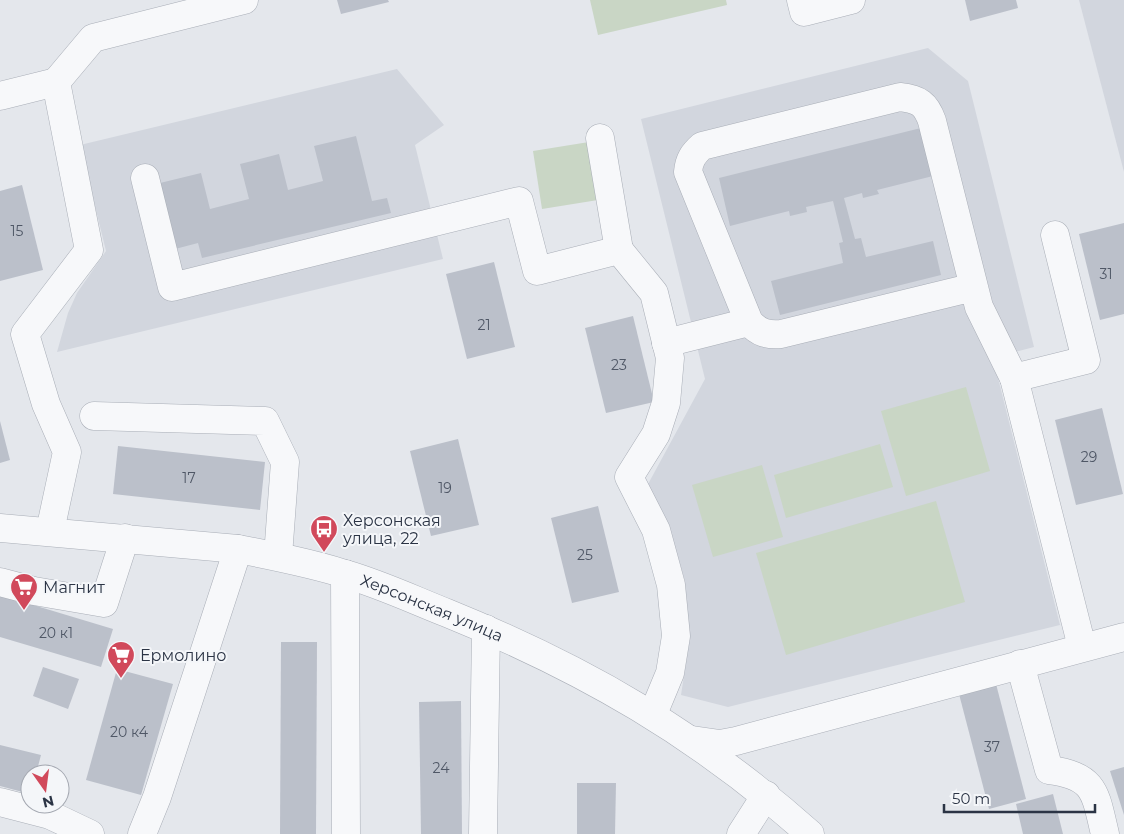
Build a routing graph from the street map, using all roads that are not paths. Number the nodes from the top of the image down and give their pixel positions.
1 (244, 0) edge
2 (801, 0) edge
3 (851, 0) edge
4 (56, 82) junction
5 (0, 96) edge
6 (600, 138) dead end
7 (145, 178) dead end
8 (1054, 235) dead end
9 (618, 250) junction
10 (974, 287) junction
11 (749, 322) junction
12 (666, 343) junction
13 (1014, 378) junction
14 (94, 416) dead end
15 (0, 528) edge
16 (50, 531) junction
17 (125, 538) junction
18 (238, 550) junction
19 (278, 556) junction
20 (345, 574) junction
21 (0, 582) edge
22 (486, 629) junction
23 (1124, 636) edge
24 (1082, 647) junction
25 (1020, 664) junction
26 (653, 714) junction
27 (692, 740) junction
28 (766, 795) junction
29 (0, 802) edge
30 (48, 824) edge
31 (90, 834) edge
32 (142, 834) edge
33 (346, 834) edge
34 (483, 834) edge
35 (741, 834) edge
36 (810, 834) edge
37 (1105, 834) edge

1 - 4 street
2 - 3 street
4 - 5 street
4 - 16 street
6 - 9 street
7 - 9 street
8 - 13 street
9 - 12 street
10 - 11 street
10 - 11 street
10 - 13 street
11 - 12 street
12 - 26 street
13 - 24 street
14 - 19 street
15 - 16 street, Херсонская улица
16 - 17 street, Херсонская улица
17 - 18 street, Херсонская улица
17 - 21 street
18 - 19 street, Херсонская улица
18 - 32 street
19 - 20 street, Херсонская улица
20 - 22 street, Херсонская улица
20 - 33 street
22 - 26 street, Херсонская улица
22 - 34 street
23 - 24 street
24 - 25 street
25 - 27 street
25 - 37 street
26 - 27 street, Херсонская улица
27 - 28 street, Херсонская улица
28 - 35 street
28 - 36 street, Херсонская улица
29 - 30 street
30 - 31 street

